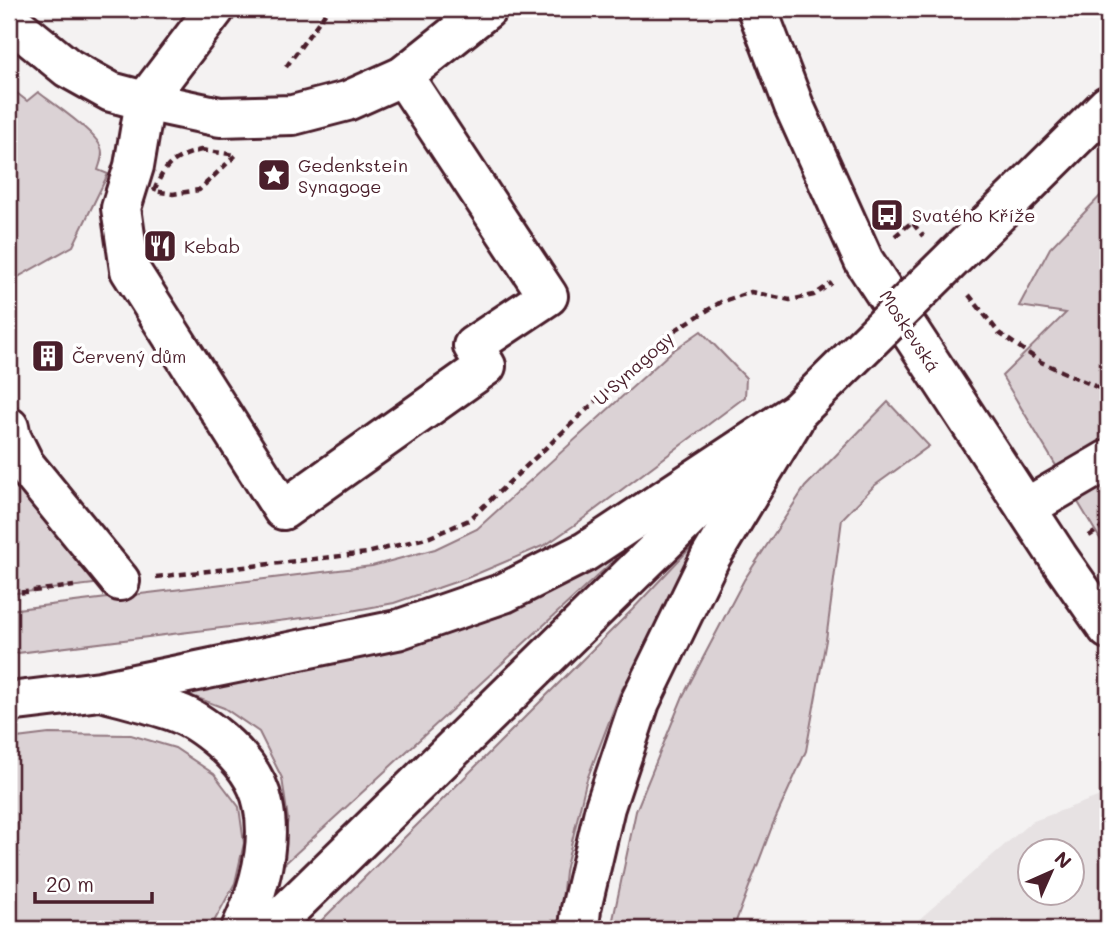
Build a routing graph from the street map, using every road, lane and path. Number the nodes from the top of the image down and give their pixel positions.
1 (215, 9) edge
2 (328, 9) edge
3 (486, 9) edge
4 (757, 9) edge
5 (9, 20) edge
6 (286, 67) dead end
7 (403, 76) junction
8 (145, 102) junction
9 (1108, 105) edge
10 (236, 155) joint
11 (928, 242) dead end
12 (864, 261) junction
13 (968, 292) dead end
14 (1108, 392) edge
15 (798, 411) junction
16 (9, 427) edge
17 (1108, 460) edge
18 (1026, 508) junction
19 (120, 581) junction
20 (9, 594) edge
21 (1108, 629) edge
22 (100, 691) junction
23 (9, 702) edge
24 (241, 929) edge
25 (269, 929) edge
26 (579, 929) edge

1 - 8 main road
2 - 6 path
3 - 7 main road
4 - 12 main road, Moskevská
5 - 8 main road
7 - 8 main road
7 - 8 main road
9 - 15 main road, bridge
10 - 10 path
11 - 12 path, U Synagogy
12 - 18 main road, Moskevská
12 - 19 path, U Synagogy
13 - 14 path
15 - 22 main road
15 - 25 main road
15 - 26 main road
16 - 19 main road
17 - 18 main road
18 - 21 main road, Moskevská
19 - 20 path, U Synagogy
22 - 23 main road
22 - 24 main road

